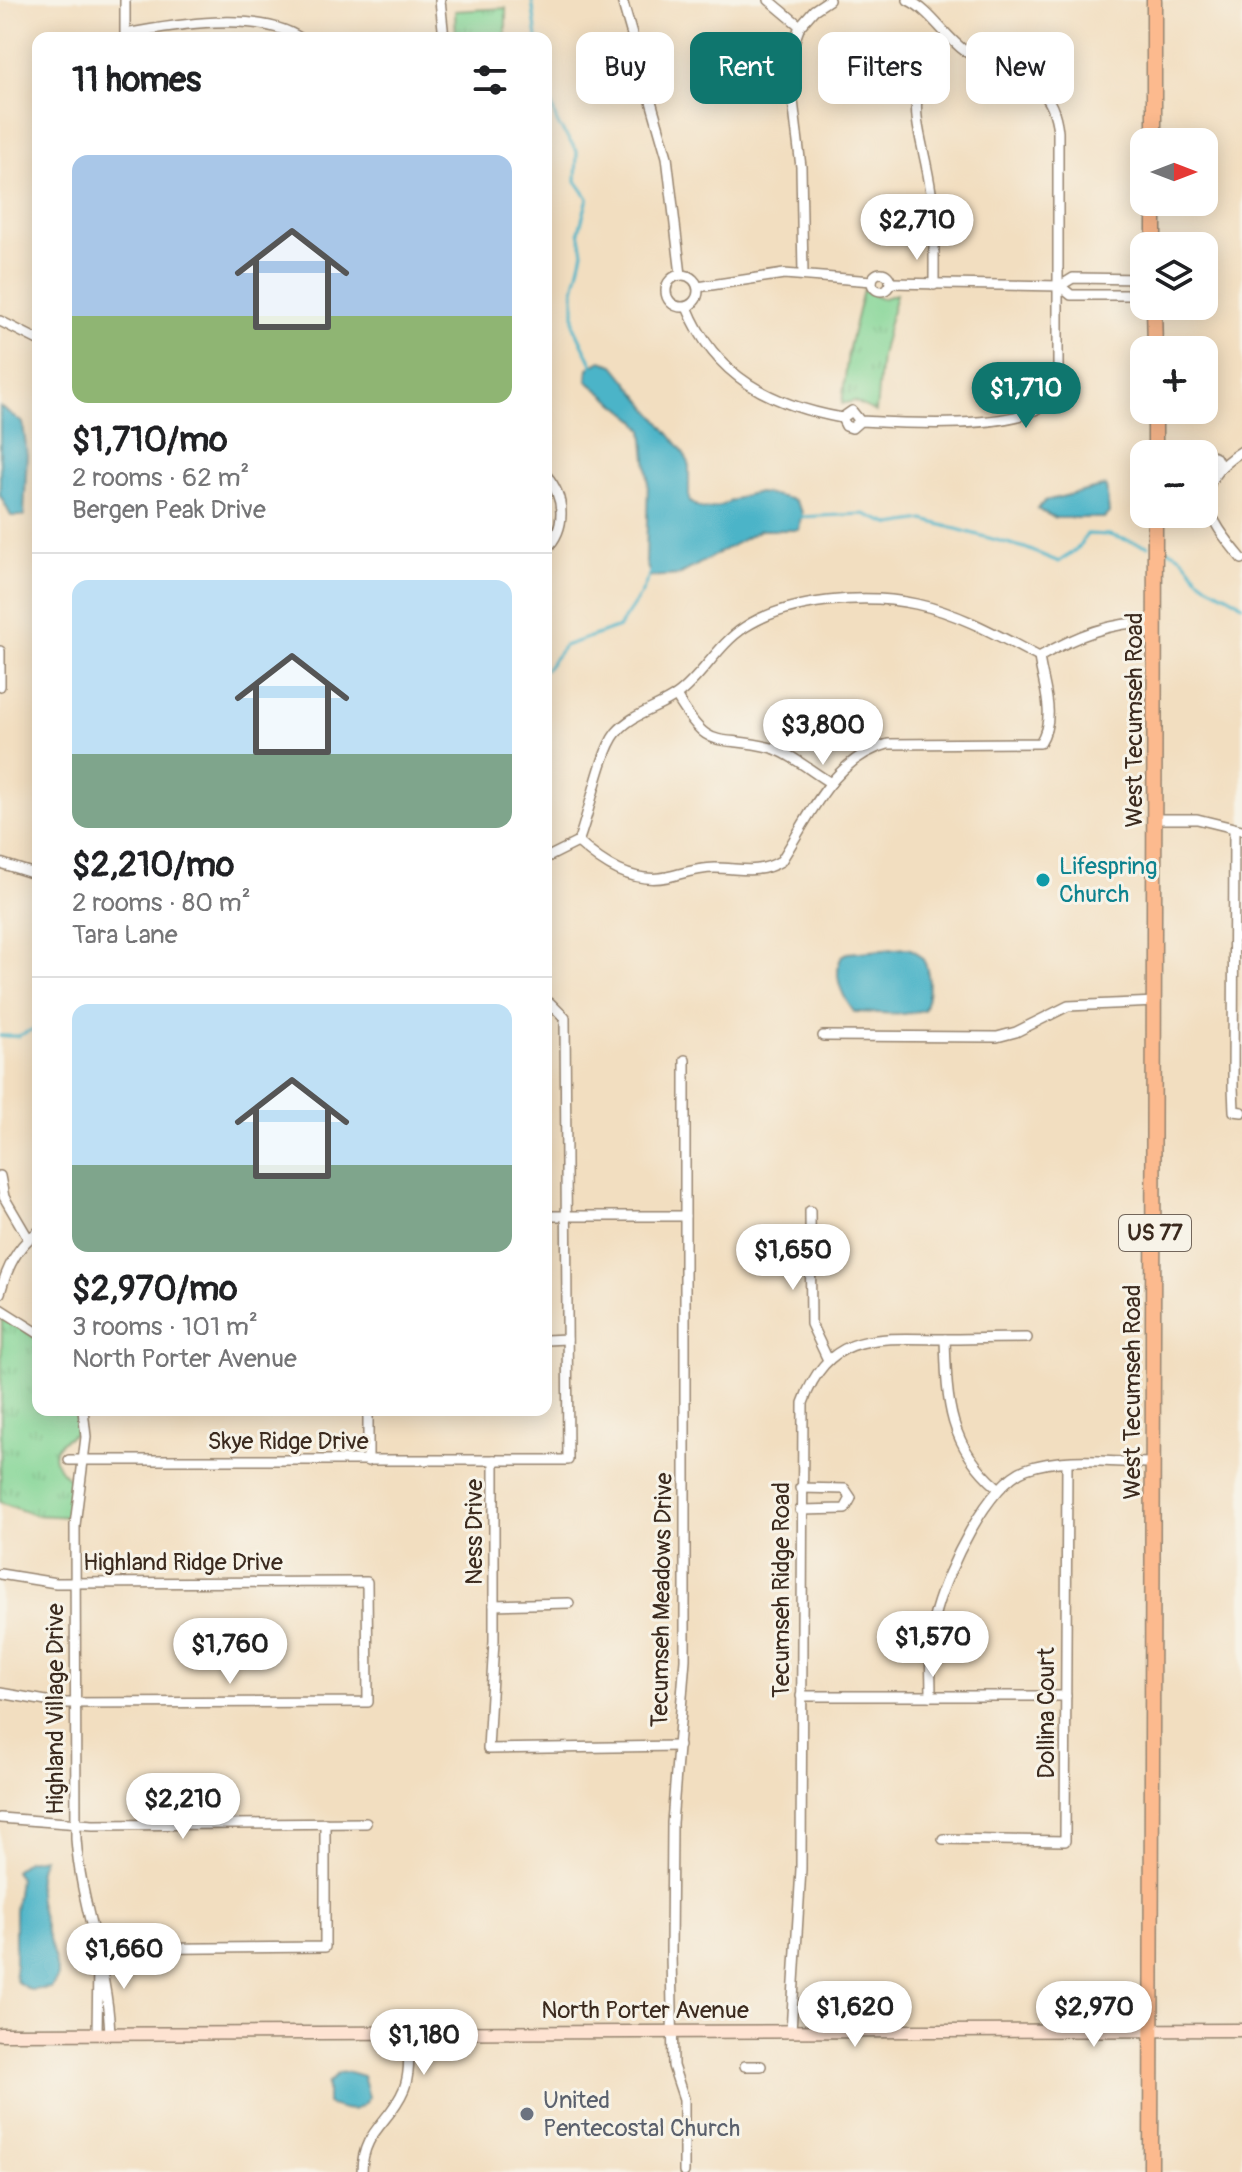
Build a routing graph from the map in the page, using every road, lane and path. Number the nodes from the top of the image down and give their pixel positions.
1 (125, 0) edge
2 (440, 0) edge
3 (622, 0) edge
4 (769, 0) edge
5 (829, 0) edge
6 (908, 0) edge
7 (1154, 0) edge
8 (800, 26) junction
9 (125, 32) edge
10 (135, 32) edge
11 (290, 32) edge
12 (443, 32) edge
13 (944, 32) edge
14 (950, 37) edge
15 (915, 104) edge
16 (1154, 128) edge
17 (803, 274) junction
18 (681, 275) junction
19 (1130, 279) edge
20 (934, 285) junction
21 (1060, 286) junction
22 (698, 287) junction
23 (1130, 295) edge
24 (687, 307) junction
25 (0, 321) edge
26 (32, 337) edge
27 (1242, 451) edge
28 (1218, 462) edge
29 (1220, 466) junction
30 (552, 485) edge
31 (1155, 528) edge
32 (552, 544) edge
33 (1242, 559) edge
34 (1155, 622) junction
35 (0, 651) edge
36 (1039, 657) junction
37 (0, 686) edge
38 (676, 696) junction
39 (831, 783) junction
40 (1156, 819) junction
41 (1238, 830) edge
42 (578, 842) junction
43 (552, 855) edge
44 (0, 863) edge
45 (32, 873) edge
46 (1156, 1002) junction
47 (552, 1005) edge
48 (823, 1036) dead end
49 (685, 1060) dead end
50 (1242, 1112) edge
51 (0, 1176) edge
52 (810, 1211) dead end
53 (552, 1216) edge
54 (566, 1216) junction
55 (685, 1216) junction
56 (32, 1236) edge
57 (28, 1238) junction
58 (0, 1293) edge
59 (0, 1309) edge
60 (32, 1329) edge
61 (1027, 1338) dead end
62 (567, 1339) junction
63 (945, 1339) junction
64 (552, 1340) edge
65 (828, 1360) junction
66 (84, 1416) edge
67 (368, 1416) edge
68 (69, 1460) dead end
69 (494, 1460) junction
70 (83, 1461) junction
71 (368, 1461) junction
72 (1067, 1463) junction
73 (1154, 1463) junction
74 (800, 1488) junction
75 (998, 1488) junction
76 (800, 1510) junction
77 (0, 1574) edge
78 (75, 1583) junction
79 (569, 1603) dead end
80 (494, 1605) junction
81 (0, 1693) edge
82 (801, 1696) junction
83 (931, 1696) junction
84 (1066, 1696) junction
85 (75, 1703) junction
86 (679, 1746) junction
87 (0, 1818) edge
88 (325, 1823) junction
89 (366, 1823) dead end
90 (76, 1825) junction
91 (943, 1839) dead end
92 (98, 1952) junction
93 (1242, 2030) edge
94 (791, 2031) junction
95 (1151, 2031) junction
96 (673, 2032) junction
97 (104, 2033) junction
98 (408, 2033) junction
99 (0, 2034) edge
100 (745, 2066) dead end
101 (761, 2066) dead end
102 (362, 2172) edge
103 (684, 2172) edge
104 (1151, 2172) edge

1 - 9 street
2 - 12 street
3 - 18 street
4 - 8 street
5 - 8 street
6 - 13 street
7 - 16 main road
8 - 17 street
10 - 11 street
14 - 21 street
15 - 20 street
17 - 20 street
17 - 22 street
18 - 22 street
18 - 24 street
19 - 21 street
20 - 21 street
21 - 23 street
21 - 24 street
22 - 24 street
25 - 26 street
27 - 29 street
28 - 29 street
29 - 33 street
30 - 32 street
31 - 34 main road, West Tecumseh Road / US 77
34 - 36 street
34 - 40 main road, West Tecumseh Road / US 77
35 - 37 street
36 - 38 street
36 - 39 street
38 - 39 street
38 - 42 street
39 - 42 street
40 - 41 street
40 - 46 main road, West Tecumseh Road / US 77
41 - 50 street
42 - 43 street
44 - 45 street
46 - 48 street
46 - 73 main road, West Tecumseh Road / US 77
47 - 54 street
49 - 55 street, Tecumseh Meadows Drive
51 - 57 street
52 - 65 street
53 - 54 street
54 - 55 street
54 - 62 street
55 - 86 street, Tecumseh Meadows Drive
56 - 57 street
57 - 58 street
59 - 60 street
61 - 63 street
62 - 64 street
62 - 69 street, Skye Ridge Drive
63 - 65 street
63 - 75 street
65 - 74 street, Tecumseh Ridge Road
66 - 70 street, Highland Village Drive
67 - 71 street
68 - 70 street
69 - 71 street, Skye Ridge Drive
69 - 80 street, Ness Drive
70 - 71 street, Skye Ridge Drive
70 - 78 street, Highland Village Drive
72 - 73 street
72 - 75 street
72 - 84 street, Dollina Court
73 - 95 main road, West Tecumseh Road / US 77
74 - 76 street, Tecumseh Ridge Road
74 - 76 street
75 - 83 street
76 - 82 street, Tecumseh Ridge Road
77 - 78 street, Highland Ridge Drive
78 - 85 street, Highland Village Drive
78 - 85 street, Highland Ridge Drive
79 - 80 street
80 - 86 street, Ness Drive
81 - 85 street
82 - 83 street
82 - 94 street, Tecumseh Ridge Road
83 - 84 street
84 - 91 street, Dollina Court
85 - 90 street, Highland Village Drive
86 - 96 street, Tecumseh Meadows Drive
87 - 90 street
88 - 89 street
88 - 90 street
88 - 92 street
90 - 92 street, Highland Village Drive
92 - 97 street, Highland Village Drive
93 - 95 main road, North Porter Avenue
94 - 95 main road, North Porter Avenue
94 - 96 main road, North Porter Avenue
95 - 104 main road, US 77
96 - 98 main road, North Porter Avenue
96 - 103 street, Tecumseh Meadows Drive
97 - 98 main road, North Porter Avenue
97 - 99 main road, North Porter Avenue
98 - 102 street
100 - 101 street

